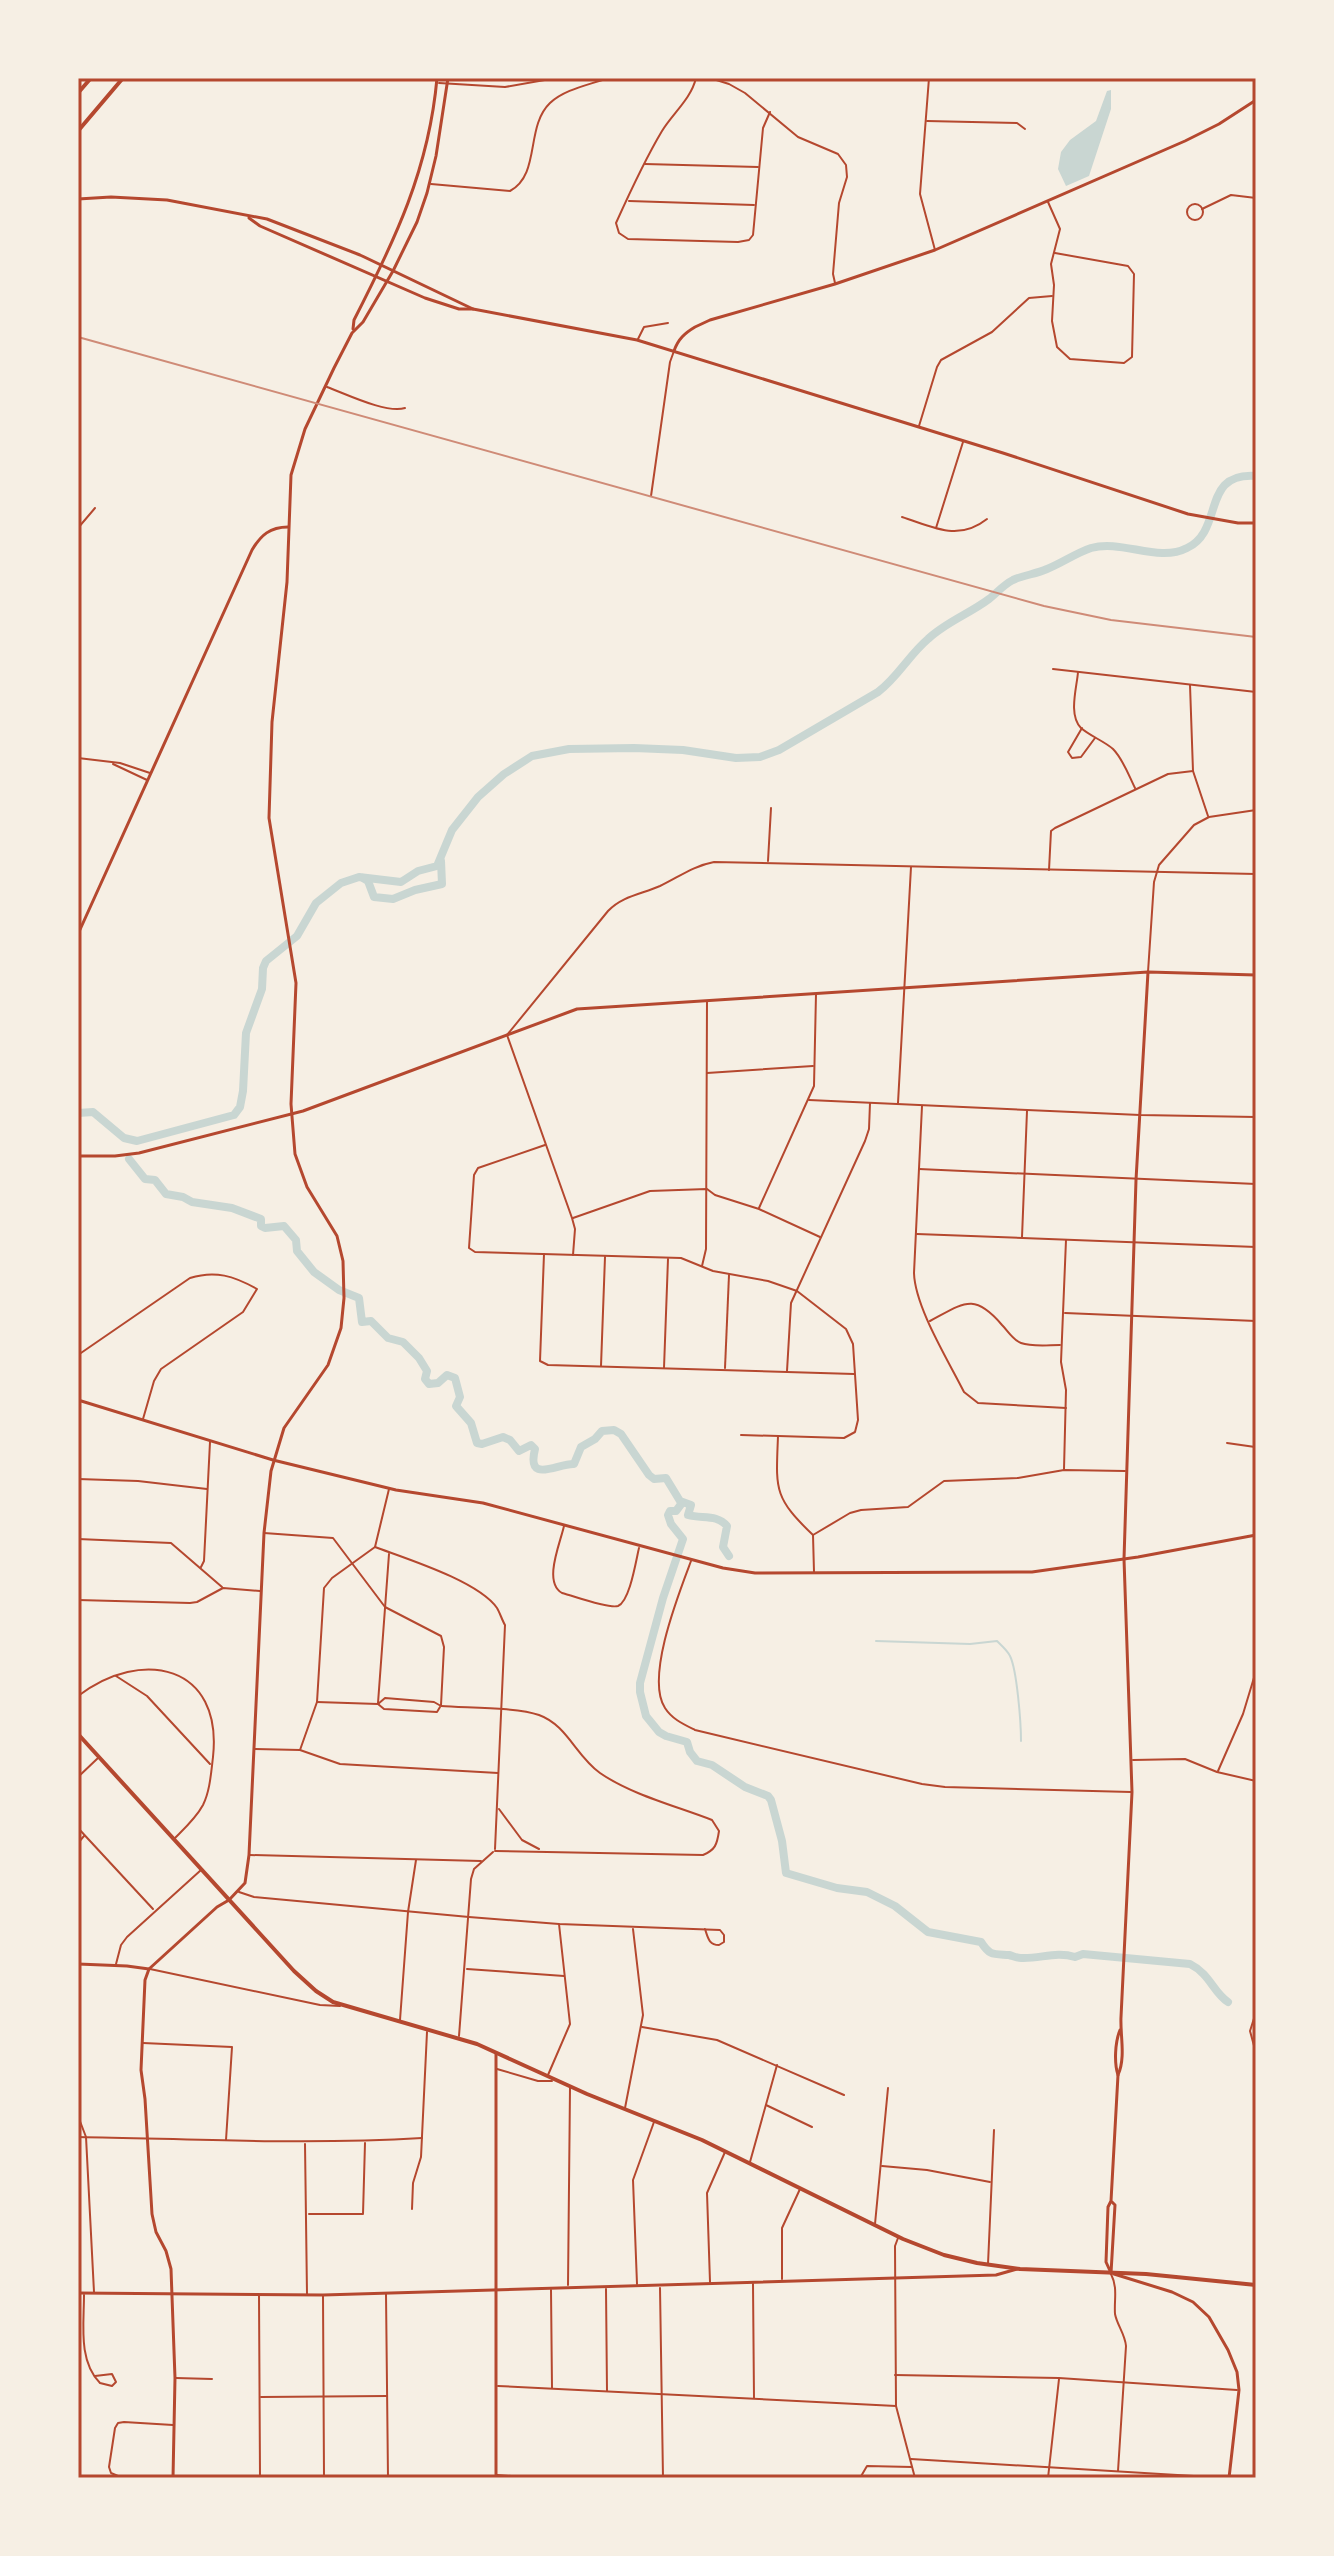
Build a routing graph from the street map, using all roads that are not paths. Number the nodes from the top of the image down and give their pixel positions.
1 (91, 78) edge
2 (123, 78) edge
3 (448, 78) edge
4 (556, 78) edge
5 (608, 78) edge
6 (696, 78) edge
7 (710, 78) edge
8 (929, 78) edge
9 (437, 80) edge
10 (447, 84) junction
11 (78, 93) edge
12 (1255, 103) edge
13 (770, 112) junction
14 (926, 121) junction
15 (1025, 129) dead end
16 (78, 131) edge
17 (644, 164) junction
18 (759, 167) junction
19 (430, 184) junction
20 (1256, 198) edge
21 (78, 199) edge
22 (626, 201) junction
23 (1048, 201) junction
24 (755, 205) junction
25 (1202, 209) dead end
26 (245, 216) junction
27 (935, 250) junction
28 (1055, 253) junction
29 (382, 266) junction
30 (393, 271) junction
31 (377, 277) junction
32 (387, 281) junction
33 (835, 284) junction
34 (1053, 296) junction
35 (473, 309) junction
36 (668, 323) dead end
37 (352, 333) junction
38 (637, 340) junction
39 (674, 351) junction
40 (325, 386) junction
41 (405, 408) dead end
42 (919, 427) junction
43 (963, 440) junction
44 (651, 496) dead end
45 (95, 508) dead end
46 (902, 517) dead end
47 (987, 519) dead end
48 (1256, 523) edge
49 (288, 527) junction
50 (78, 528) edge
51 (936, 528) junction
52 (1053, 669) dead end
53 (1078, 672) junction
54 (1191, 684) junction
55 (1256, 692) edge
56 (1082, 728) junction
57 (1096, 737) junction
58 (78, 758) edge
59 (112, 764) junction
60 (1193, 771) junction
61 (151, 774) junction
62 (148, 780) junction
63 (1135, 789) junction
64 (771, 808) dead end
65 (1256, 810) edge
66 (1209, 817) junction
67 (768, 862) junction
68 (911, 867) junction
69 (1049, 871) junction
70 (1155, 873) junction
71 (1256, 874) edge
72 (78, 934) edge
73 (1148, 972) junction
74 (1256, 975) edge
75 (904, 986) junction
76 (816, 993) junction
77 (707, 1000) junction
78 (507, 1035) junction
79 (815, 1066) junction
80 (706, 1073) junction
81 (809, 1100) junction
82 (870, 1103) junction
83 (898, 1104) junction
84 (922, 1105) junction
85 (1027, 1110) junction
86 (291, 1114) junction
87 (1140, 1115) junction
88 (1256, 1117) edge
89 (546, 1144) junction
90 (78, 1156) edge
91 (919, 1169) junction
92 (1024, 1174) junction
93 (1136, 1180) junction
94 (1256, 1184) edge
95 (707, 1189) junction
96 (759, 1209) junction
97 (572, 1218) junction
98 (917, 1234) junction
99 (822, 1237) junction
100 (1021, 1238) junction
101 (1066, 1240) junction
102 (1134, 1242) junction
103 (1256, 1247) edge
104 (544, 1253) junction
105 (573, 1255) junction
106 (605, 1256) junction
107 (668, 1257) junction
108 (702, 1266) junction
109 (729, 1275) junction
110 (797, 1291) junction
111 (1063, 1313) junction
112 (1132, 1316) junction
113 (1256, 1321) edge
114 (929, 1322) junction
115 (1062, 1345) junction
116 (78, 1355) edge
117 (601, 1366) junction
118 (664, 1368) junction
119 (725, 1370) junction
120 (787, 1372) junction
121 (855, 1374) junction
122 (78, 1400) edge
123 (1066, 1408) junction
124 (1256, 1416) edge
125 (143, 1421) junction
126 (741, 1435) dead end
127 (778, 1436) junction
128 (210, 1442) junction
129 (1227, 1443) dead end
130 (1256, 1447) edge
131 (273, 1460) junction
132 (1064, 1470) junction
133 (1127, 1471) junction
134 (78, 1479) edge
135 (389, 1488) junction
136 (207, 1489) junction
137 (564, 1525) junction
138 (264, 1533) junction
139 (813, 1535) junction
140 (1256, 1535) edge
141 (78, 1539) edge
142 (640, 1546) junction
143 (375, 1547) junction
144 (389, 1553) junction
145 (1124, 1559) junction
146 (691, 1560) junction
147 (353, 1563) junction
148 (200, 1568) junction
149 (814, 1573) junction
150 (223, 1588) junction
151 (262, 1591) junction
152 (78, 1600) edge
153 (385, 1607) junction
154 (1256, 1671) edge
155 (115, 1675) junction
156 (78, 1696) edge
157 (317, 1702) junction
158 (378, 1704) junction
159 (441, 1706) junction
160 (502, 1711) junction
161 (78, 1734) edge
162 (254, 1749) junction
163 (300, 1750) junction
164 (99, 1757) junction
165 (1132, 1760) junction
166 (212, 1765) junction
167 (1217, 1772) junction
168 (499, 1773) junction
169 (78, 1777) edge
170 (1256, 1781) edge
171 (1132, 1792) junction
172 (498, 1808) junction
173 (78, 1828) edge
174 (85, 1836) junction
175 (174, 1839) junction
176 (78, 1843) edge
177 (542, 1850) junction
178 (495, 1851) junction
179 (249, 1855) junction
180 (416, 1858) junction
181 (481, 1861) junction
182 (202, 1869) junction
183 (239, 1892) junction
184 (229, 1900) junction
185 (155, 1911) junction
186 (408, 1912) junction
187 (469, 1917) junction
188 (559, 1924) junction
189 (633, 1926) junction
190 (705, 1929) junction
191 (78, 1964) edge
192 (116, 1965) junction
193 (149, 1969) junction
194 (466, 1969) junction
195 (564, 1976) junction
196 (341, 2006) junction
197 (1256, 2012) edge
198 (400, 2022) junction
199 (642, 2027) junction
200 (427, 2029) junction
201 (459, 2037) junction
202 (142, 2043) junction
203 (496, 2052) junction
204 (1256, 2053) edge
205 (777, 2065) junction
206 (495, 2069) junction
207 (547, 2076) junction
208 (555, 2080) junction
209 (570, 2087) junction
210 (888, 2088) dead end
211 (844, 2095) dead end
212 (765, 2105) junction
213 (625, 2109) junction
214 (78, 2116) edge
215 (654, 2121) junction
216 (812, 2127) dead end
217 (994, 2130) dead end
218 (78, 2137) edge
219 (86, 2137) junction
220 (148, 2138) junction
221 (422, 2138) junction
222 (226, 2140) junction
223 (305, 2142) junction
224 (365, 2142) junction
225 (725, 2151) junction
226 (749, 2163) junction
227 (881, 2166) junction
228 (991, 2182) junction
229 (800, 2188) junction
230 (1111, 2201) junction
231 (412, 2209) dead end
232 (306, 2214) junction
233 (875, 2225) junction
234 (898, 2236) junction
235 (988, 2265) junction
236 (1019, 2269) junction
237 (1111, 2273) junction
238 (895, 2278) junction
239 (782, 2282) junction
240 (753, 2283) junction
241 (710, 2285) junction
242 (1256, 2285) edge
243 (660, 2286) junction
244 (637, 2287) junction
245 (606, 2288) junction
246 (551, 2289) junction
247 (568, 2289) junction
248 (495, 2290) junction
249 (78, 2293) edge
250 (84, 2293) junction
251 (94, 2293) junction
252 (386, 2293) junction
253 (171, 2294) junction
254 (259, 2294) junction
255 (307, 2295) junction
256 (323, 2295) junction
257 (895, 2375) junction
258 (95, 2376) junction
259 (175, 2378) junction
260 (1059, 2378) junction
261 (212, 2379) dead end
262 (1123, 2383) junction
263 (495, 2386) junction
264 (552, 2388) junction
265 (1239, 2390) junction
266 (607, 2392) junction
267 (661, 2395) junction
268 (388, 2396) junction
269 (260, 2397) junction
270 (324, 2397) junction
271 (754, 2399) junction
272 (896, 2406) junction
273 (174, 2425) junction
274 (911, 2459) junction
275 (913, 2467) junction
276 (1049, 2468) junction
277 (1118, 2471) junction
278 (496, 2476) edge
279 (151, 2478) edge
280 (173, 2478) edge
281 (260, 2478) edge
282 (324, 2478) edge
283 (388, 2478) edge
284 (540, 2478) edge
285 (663, 2478) edge
286 (860, 2478) edge
287 (915, 2478) edge
288 (1048, 2478) edge
289 (1228, 2478) edge

1 - 11 main road
2 - 16 main road
3 - 10 main road
4 - 10 street
5 - 19 street
6 - 17 street
7 - 13 street
8 - 14 street
9 - 10 street
9 - 29 main road
10 - 19 main road
12 - 23 main road
13 - 18 street
13 - 33 street
14 - 15 street
14 - 27 street
17 - 18 street
17 - 22 street
18 - 24 street
19 - 30 main road
20 - 25 street
21 - 26 main road
22 - 24 street
22 - 24 street
23 - 27 main road
23 - 28 street
26 - 29 main road
26 - 31 main road
27 - 33 main road
28 - 34 street
28 - 34 street
29 - 30 main road
29 - 31 main road
30 - 32 main road
30 - 35 main road
31 - 32 main road
31 - 37 main road
32 - 35 main road
32 - 37 main road
33 - 39 main road
34 - 42 street
35 - 38 main road
36 - 38 street
37 - 40 main road
38 - 39 main road
39 - 42 main road
39 - 44 street
40 - 41 street
40 - 49 main road
42 - 43 main road
43 - 48 main road
43 - 51 street
45 - 50 street
46 - 51 street
47 - 51 street
49 - 61 main road
49 - 86 main road
52 - 53 street
53 - 54 street
53 - 56 street
54 - 55 street
54 - 60 street
56 - 57 street
56 - 57 street
57 - 63 street
58 - 59 street
59 - 61 street
59 - 62 street
60 - 63 street
60 - 66 street
61 - 62 main road
62 - 72 main road
63 - 69 street
64 - 67 street
65 - 66 street
66 - 70 street
67 - 68 street
67 - 78 street
68 - 69 street
68 - 75 street
69 - 70 street
70 - 71 street
70 - 73 street
73 - 74 main road
73 - 75 main road
73 - 87 main road
75 - 76 main road
75 - 83 street
76 - 77 main road
76 - 79 street
77 - 78 main road
77 - 80 street
78 - 86 main road
78 - 89 street
79 - 80 street
79 - 81 street
80 - 95 street
81 - 82 street
81 - 96 street
82 - 83 street
82 - 99 street
83 - 84 street
84 - 85 street
84 - 91 street
85 - 87 street
85 - 92 street
86 - 90 main road
86 - 131 main road
87 - 88 street
87 - 93 main road
89 - 97 street
89 - 104 street
91 - 92 street
91 - 98 street
92 - 93 street
92 - 100 street
93 - 94 street
93 - 102 main road
95 - 96 street
95 - 97 street
95 - 108 street
96 - 99 street
97 - 105 street
98 - 100 street
98 - 114 street
99 - 110 street
100 - 101 street
101 - 102 street
101 - 111 street
102 - 103 street
102 - 112 main road
104 - 105 street
104 - 117 street
105 - 106 street
106 - 107 street
106 - 117 street
107 - 108 street
107 - 118 street
108 - 109 street
109 - 110 street
109 - 119 street
110 - 120 street
110 - 121 street
111 - 112 street
111 - 115 street
112 - 113 street
112 - 133 main road
114 - 115 street
114 - 123 street
115 - 123 street
116 - 125 street
117 - 118 street
118 - 119 street
119 - 120 street
120 - 121 street
121 - 127 street
122 - 125 main road
123 - 132 street
124 - 130 street
125 - 128 main road
126 - 127 street
127 - 139 street
128 - 131 main road
128 - 136 street
129 - 130 street
131 - 135 main road
131 - 138 main road
132 - 133 street
132 - 139 street
133 - 145 main road
134 - 136 street
135 - 137 main road
135 - 143 street
136 - 148 street
137 - 142 main road
137 - 142 street
138 - 147 street
138 - 151 main road
139 - 149 street
140 - 145 main road
141 - 148 street
142 - 146 main road
143 - 144 street
143 - 147 street
144 - 153 street
144 - 160 street
145 - 149 main road
145 - 165 main road
146 - 149 main road
146 - 171 street
147 - 153 street
147 - 157 street
148 - 150 street
150 - 151 street
150 - 152 street
151 - 162 main road
153 - 158 street
153 - 159 street
154 - 167 street
155 - 156 street
155 - 166 street
155 - 166 street
157 - 158 street
157 - 163 street
158 - 159 street
158 - 159 street
159 - 160 street
160 - 168 street
160 - 177 street
161 - 164 main road
162 - 163 street
162 - 179 main road
163 - 168 street
164 - 169 street
164 - 175 main road
165 - 167 street
165 - 171 main road
166 - 175 street
167 - 170 street
168 - 172 street
171 - 230 main road
172 - 177 street
172 - 178 street
173 - 174 street
174 - 176 street
174 - 185 street
175 - 182 main road
177 - 178 street
178 - 181 street
179 - 180 street
179 - 183 main road
180 - 181 street
180 - 186 street
181 - 187 street
182 - 184 main road
182 - 185 street
183 - 184 main road
183 - 186 street
184 - 193 main road
184 - 196 main road
185 - 192 street
186 - 187 street
186 - 198 street
187 - 188 street
187 - 194 street
188 - 189 street
188 - 195 street
189 - 190 street
189 - 199 street
190 - 190 street
191 - 192 main road
192 - 193 main road
193 - 196 street
193 - 202 main road
194 - 195 street
194 - 201 street
195 - 207 street
196 - 198 main road
197 - 204 street
198 - 200 main road
199 - 205 street
199 - 213 street
200 - 201 main road
200 - 221 street
201 - 203 main road
202 - 220 main road
202 - 222 street
203 - 206 main road
203 - 207 main road
205 - 211 street
205 - 212 street
206 - 208 street
206 - 248 main road
207 - 208 main road
208 - 209 main road
209 - 213 main road
209 - 247 street
210 - 227 street
212 - 216 street
212 - 226 street
213 - 215 main road
214 - 219 street
215 - 225 main road
215 - 244 street
217 - 228 street
218 - 219 street
219 - 220 street
219 - 251 street
220 - 222 street
220 - 253 main road
221 - 224 street
221 - 231 street
222 - 223 street
223 - 224 street
223 - 232 street
224 - 232 street
225 - 226 main road
225 - 241 street
226 - 229 main road
227 - 228 street
227 - 233 street
228 - 235 street
229 - 233 main road
229 - 239 street
230 - 237 main road
230 - 237 main road
232 - 255 street
233 - 234 main road
234 - 235 main road
234 - 238 street
235 - 236 main road
236 - 237 main road
236 - 238 main road
237 - 242 main road
237 - 262 street
237 - 265 main road
238 - 239 main road
238 - 257 street
239 - 240 main road
240 - 241 main road
240 - 271 street
241 - 243 main road
243 - 244 main road
243 - 267 street
244 - 245 main road
245 - 247 main road
245 - 266 street
246 - 247 main road
246 - 248 main road
246 - 264 street
248 - 252 main road
248 - 263 main road
249 - 250 main road
250 - 251 main road
250 - 258 street
251 - 253 main road
252 - 256 main road
252 - 268 street
253 - 254 main road
253 - 259 main road
254 - 255 main road
254 - 269 street
255 - 256 main road
256 - 270 street
257 - 260 street
257 - 272 street
258 - 258 street
259 - 261 street
259 - 273 main road
260 - 262 street
260 - 276 street
262 - 265 street
262 - 277 street
263 - 264 street
263 - 278 main road
264 - 266 street
265 - 289 main road
266 - 267 street
267 - 271 street
267 - 285 street
268 - 270 street
268 - 283 street
269 - 270 street
269 - 281 street
270 - 282 street
271 - 272 street
272 - 274 street
273 - 279 street
273 - 280 main road
274 - 275 street
274 - 276 street
275 - 286 street
275 - 287 street
276 - 277 street
276 - 288 street
277 - 289 street
278 - 284 street

